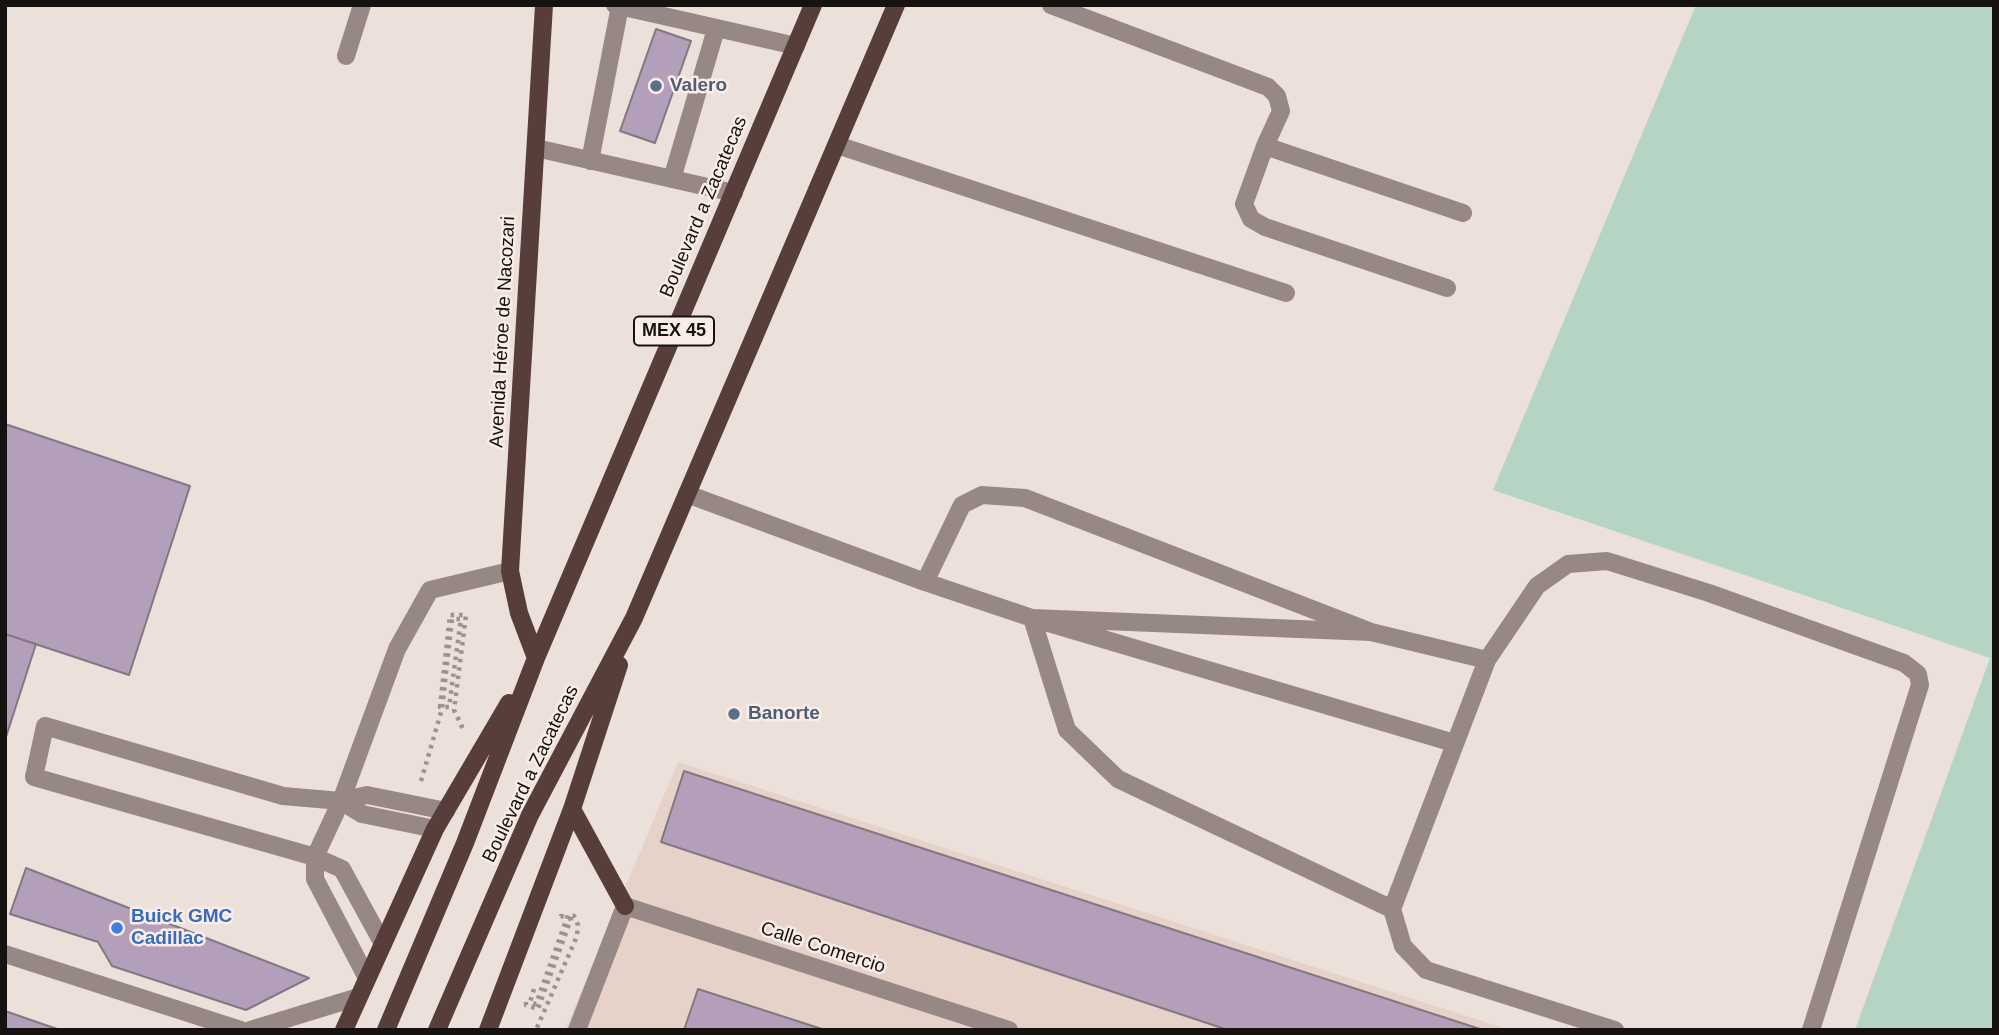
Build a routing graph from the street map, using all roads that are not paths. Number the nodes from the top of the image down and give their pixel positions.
1 (362, 5) edge
2 (544, 5) edge
3 (813, 5) edge
4 (896, 5) edge
5 (1051, 5) edge
6 (618, 6) edge
7 (716, 29) junction
8 (796, 47) junction
9 (346, 56) dead end
10 (837, 145) junction
11 (1265, 146) junction
12 (536, 149) junction
13 (590, 160) junction
14 (672, 179) junction
15 (734, 192) junction
16 (1463, 213) dead end
17 (1447, 288) dead end
18 (1286, 293) dead end
19 (687, 494) junction
20 (510, 571) junction
21 (925, 582) junction
22 (634, 618) junction
23 (1032, 618) junction
24 (1371, 632) junction
25 (536, 658) junction
26 (1487, 660) junction
27 (1454, 743) junction
28 (341, 801) junction
29 (572, 809) junction
30 (446, 811) junction
31 (435, 829) junction
32 (315, 857) junction
33 (625, 906) junction
34 (1392, 909) junction
35 (383, 944) junction
36 (5, 954) edge
37 (368, 978) junction
38 (358, 998) junction
39 (241, 1030) edge
40 (250, 1030) edge
41 (344, 1030) edge
42 (386, 1030) edge
43 (438, 1030) edge
44 (488, 1030) edge
45 (577, 1030) edge
46 (1009, 1030) edge
47 (1615, 1030) edge
48 (1811, 1030) edge

1 - 9 street
2 - 12 main road, Avenida Héroe de Nacozari
3 - 8 main road, Boulevard a Zacatecas / MEX 45
4 - 10 main road, Boulevard a Zacatecas
5 - 11 street
6 - 7 street
6 - 13 street
7 - 8 street
7 - 14 street
8 - 15 main road, Boulevard a Zacatecas / MEX 45
10 - 18 street
10 - 19 main road, Boulevard a Zacatecas
11 - 16 street
11 - 17 street
12 - 13 street
12 - 20 main road, Avenida Héroe de Nacozari
13 - 14 street
14 - 15 street
15 - 25 main road, Boulevard a Zacatecas / MEX 45
19 - 21 street
19 - 22 main road, Boulevard a Zacatecas
20 - 25 main road, Avenida Héroe de Nacozari
20 - 28 street
21 - 23 street
21 - 24 street
22 - 29 main road, Boulevard a Zacatecas
22 - 43 main road, Boulevard a Zacatecas
23 - 24 street
23 - 27 street
23 - 34 street
24 - 26 street
25 - 30 main road, Boulevard a Zacatecas / MEX 45
25 - 42 main road, Boulevard a Zacatecas / MEX 45
26 - 27 street
26 - 48 street
27 - 34 street
28 - 30 street
28 - 31 street
28 - 32 street
28 - 32 street
29 - 33 main road
29 - 44 main road, Boulevard a Zacatecas
30 - 31 main road, Boulevard a Zacatecas / MEX 45
31 - 35 main road, Boulevard a Zacatecas / MEX 45
32 - 35 street
32 - 37 street
33 - 45 street
33 - 46 street, Calle Comercio
34 - 47 street
35 - 37 main road, Boulevard a Zacatecas / MEX 45
36 - 39 street
37 - 38 main road, Boulevard a Zacatecas / MEX 45
38 - 40 street
38 - 41 main road, Boulevard a Zacatecas / MEX 45

